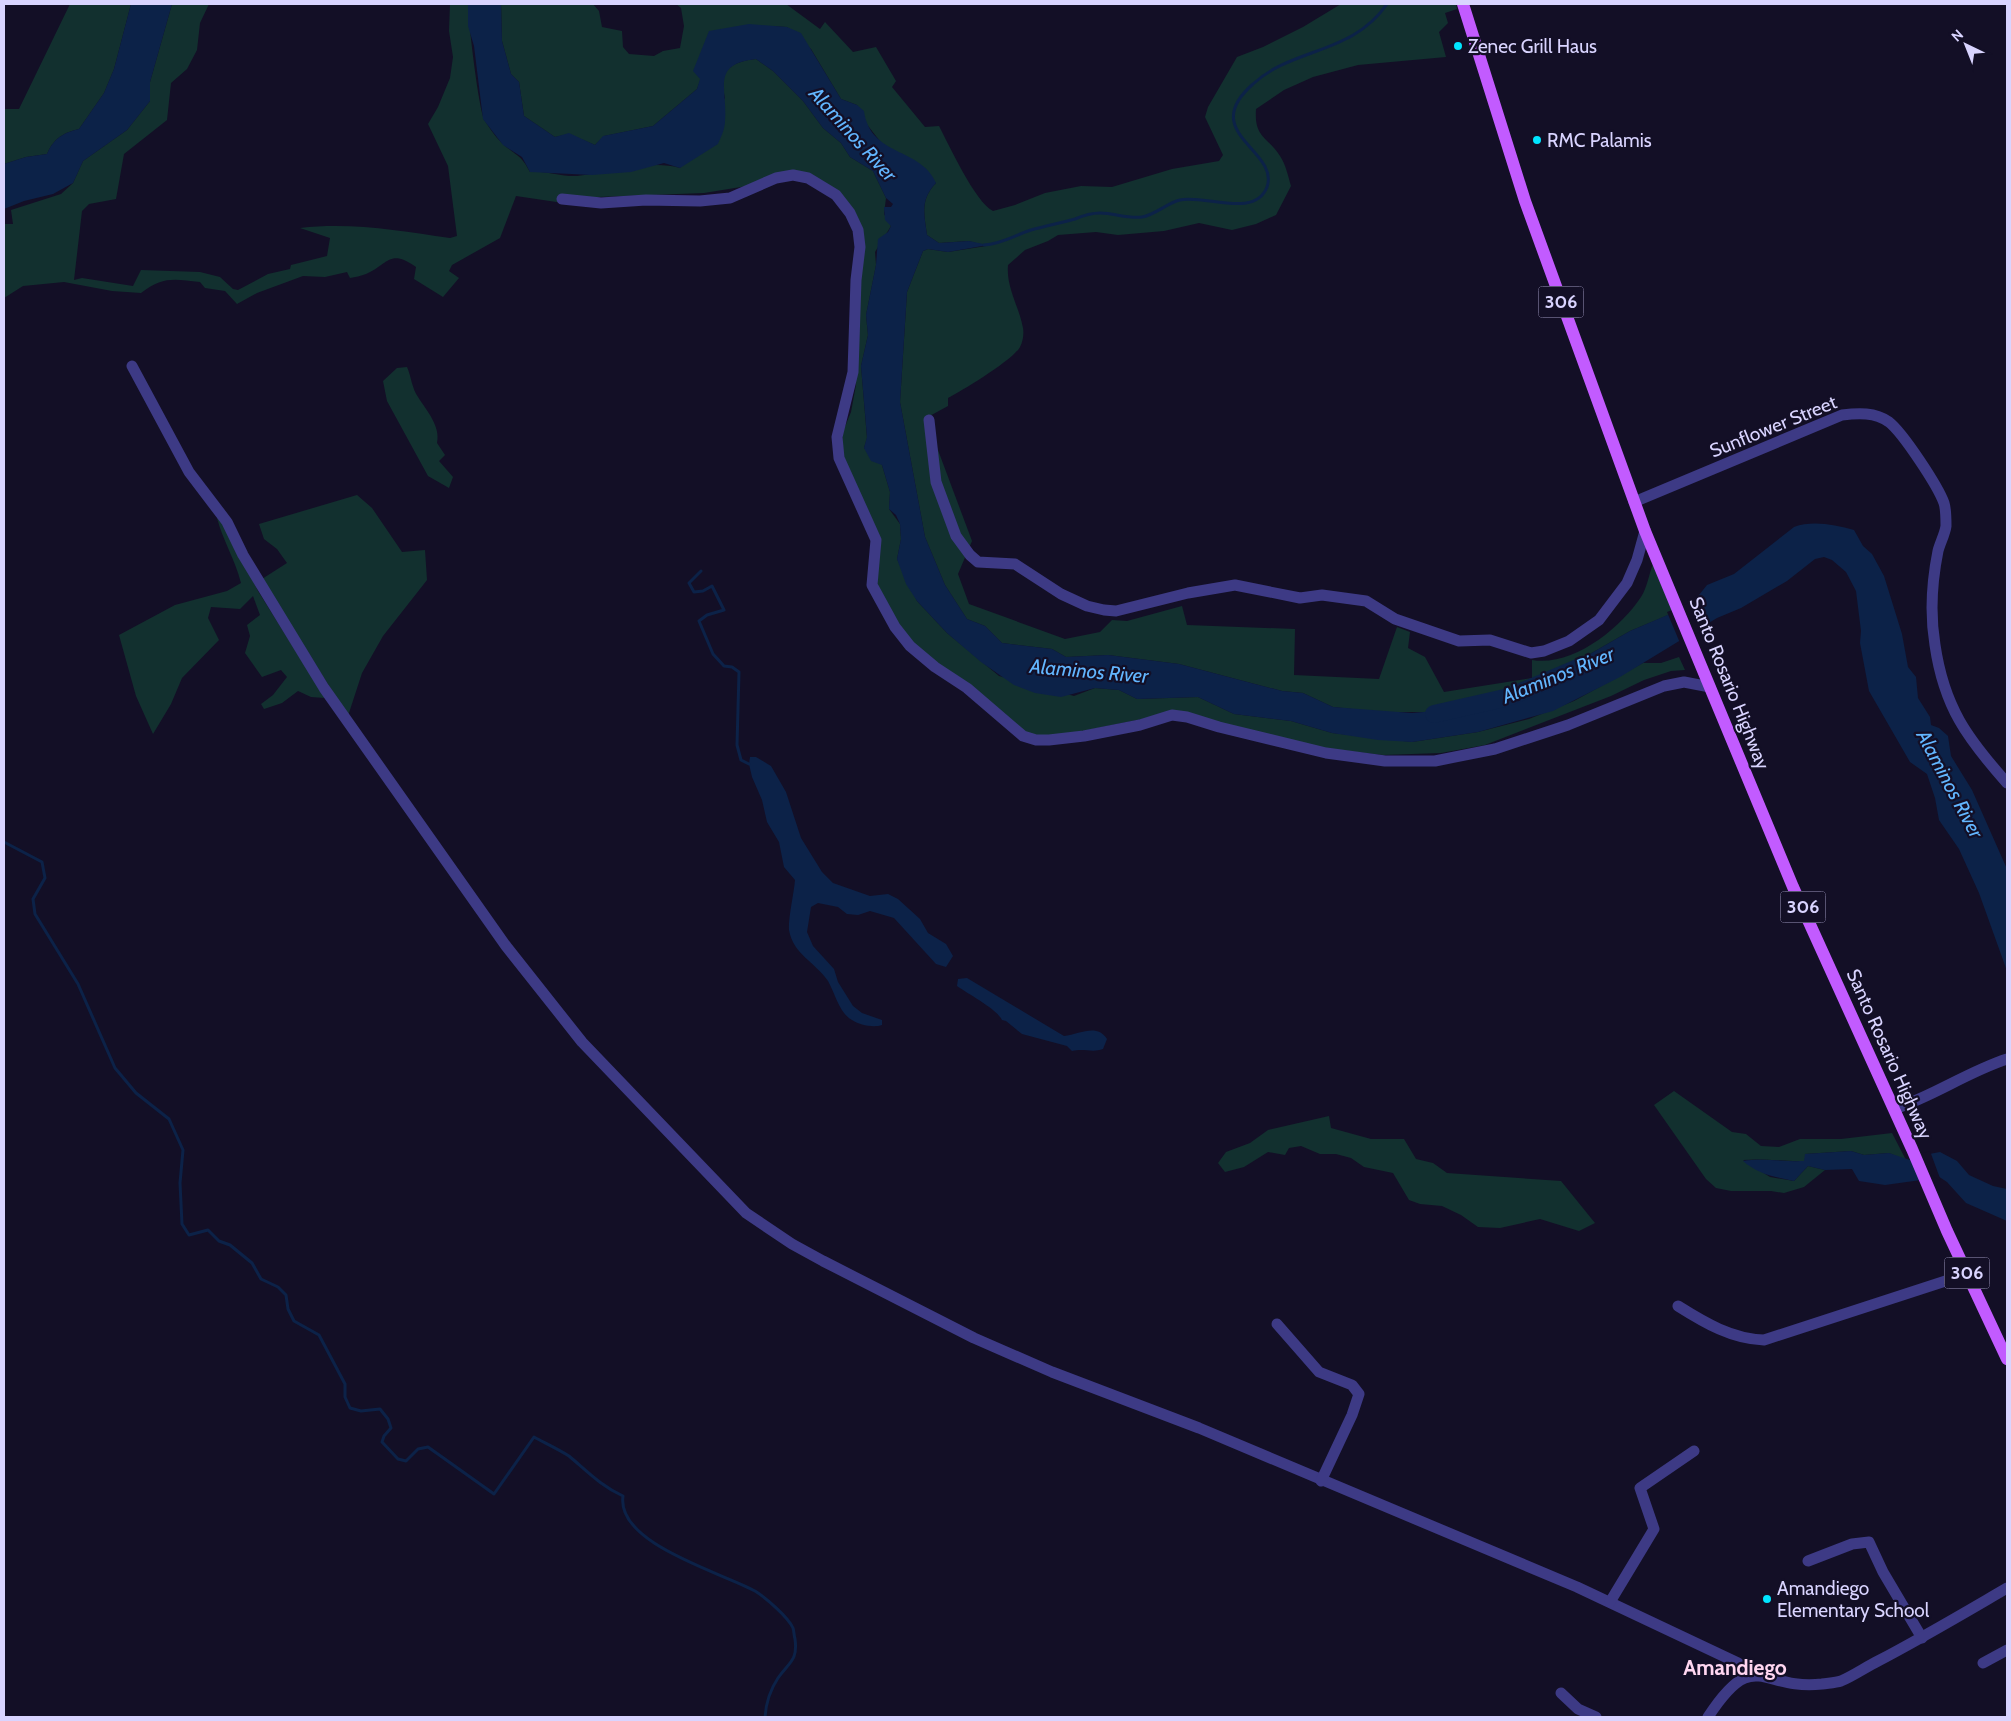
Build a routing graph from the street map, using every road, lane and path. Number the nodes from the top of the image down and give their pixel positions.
1 (1463, 4) edge
2 (562, 199) dead end
3 (132, 366) dead end
4 (929, 420) dead end
5 (1634, 502) junction
6 (1645, 532) junction
7 (1710, 687) junction
8 (2007, 783) edge
9 (2007, 1060) edge
10 (1894, 1108) junction
11 (1967, 1274) junction
12 (1678, 1306) dead end
13 (1277, 1324) dead end
14 (2007, 1359) edge
15 (1694, 1451) dead end
16 (1321, 1481) junction
17 (1808, 1561) dead end
18 (2007, 1588) edge
19 (1610, 1602) junction
20 (1922, 1638) junction
21 (2007, 1650) edge
22 (1983, 1663) dead end
23 (1754, 1674) junction
24 (1561, 1693) dead end
25 (1596, 1717) edge
26 (1708, 1717) edge

1 - 5 main road, Santo Rosario Highway / 306
2 - 7 street
3 - 16 street
4 - 6 street
5 - 6 main road, Santo Rosario Highway / 306
5 - 8 street, Sunflower Street
6 - 7 main road, Santo Rosario Highway / 306
7 - 10 main road, Santo Rosario Highway / 306
9 - 10 street
10 - 11 main road, Santo Rosario Highway / 306
11 - 12 street
11 - 14 main road, Santo Rosario Highway / 306
13 - 16 street
15 - 19 street
16 - 19 street
17 - 20 street
18 - 20 street
19 - 23 street
20 - 23 street
21 - 22 street
23 - 26 street
24 - 25 street

